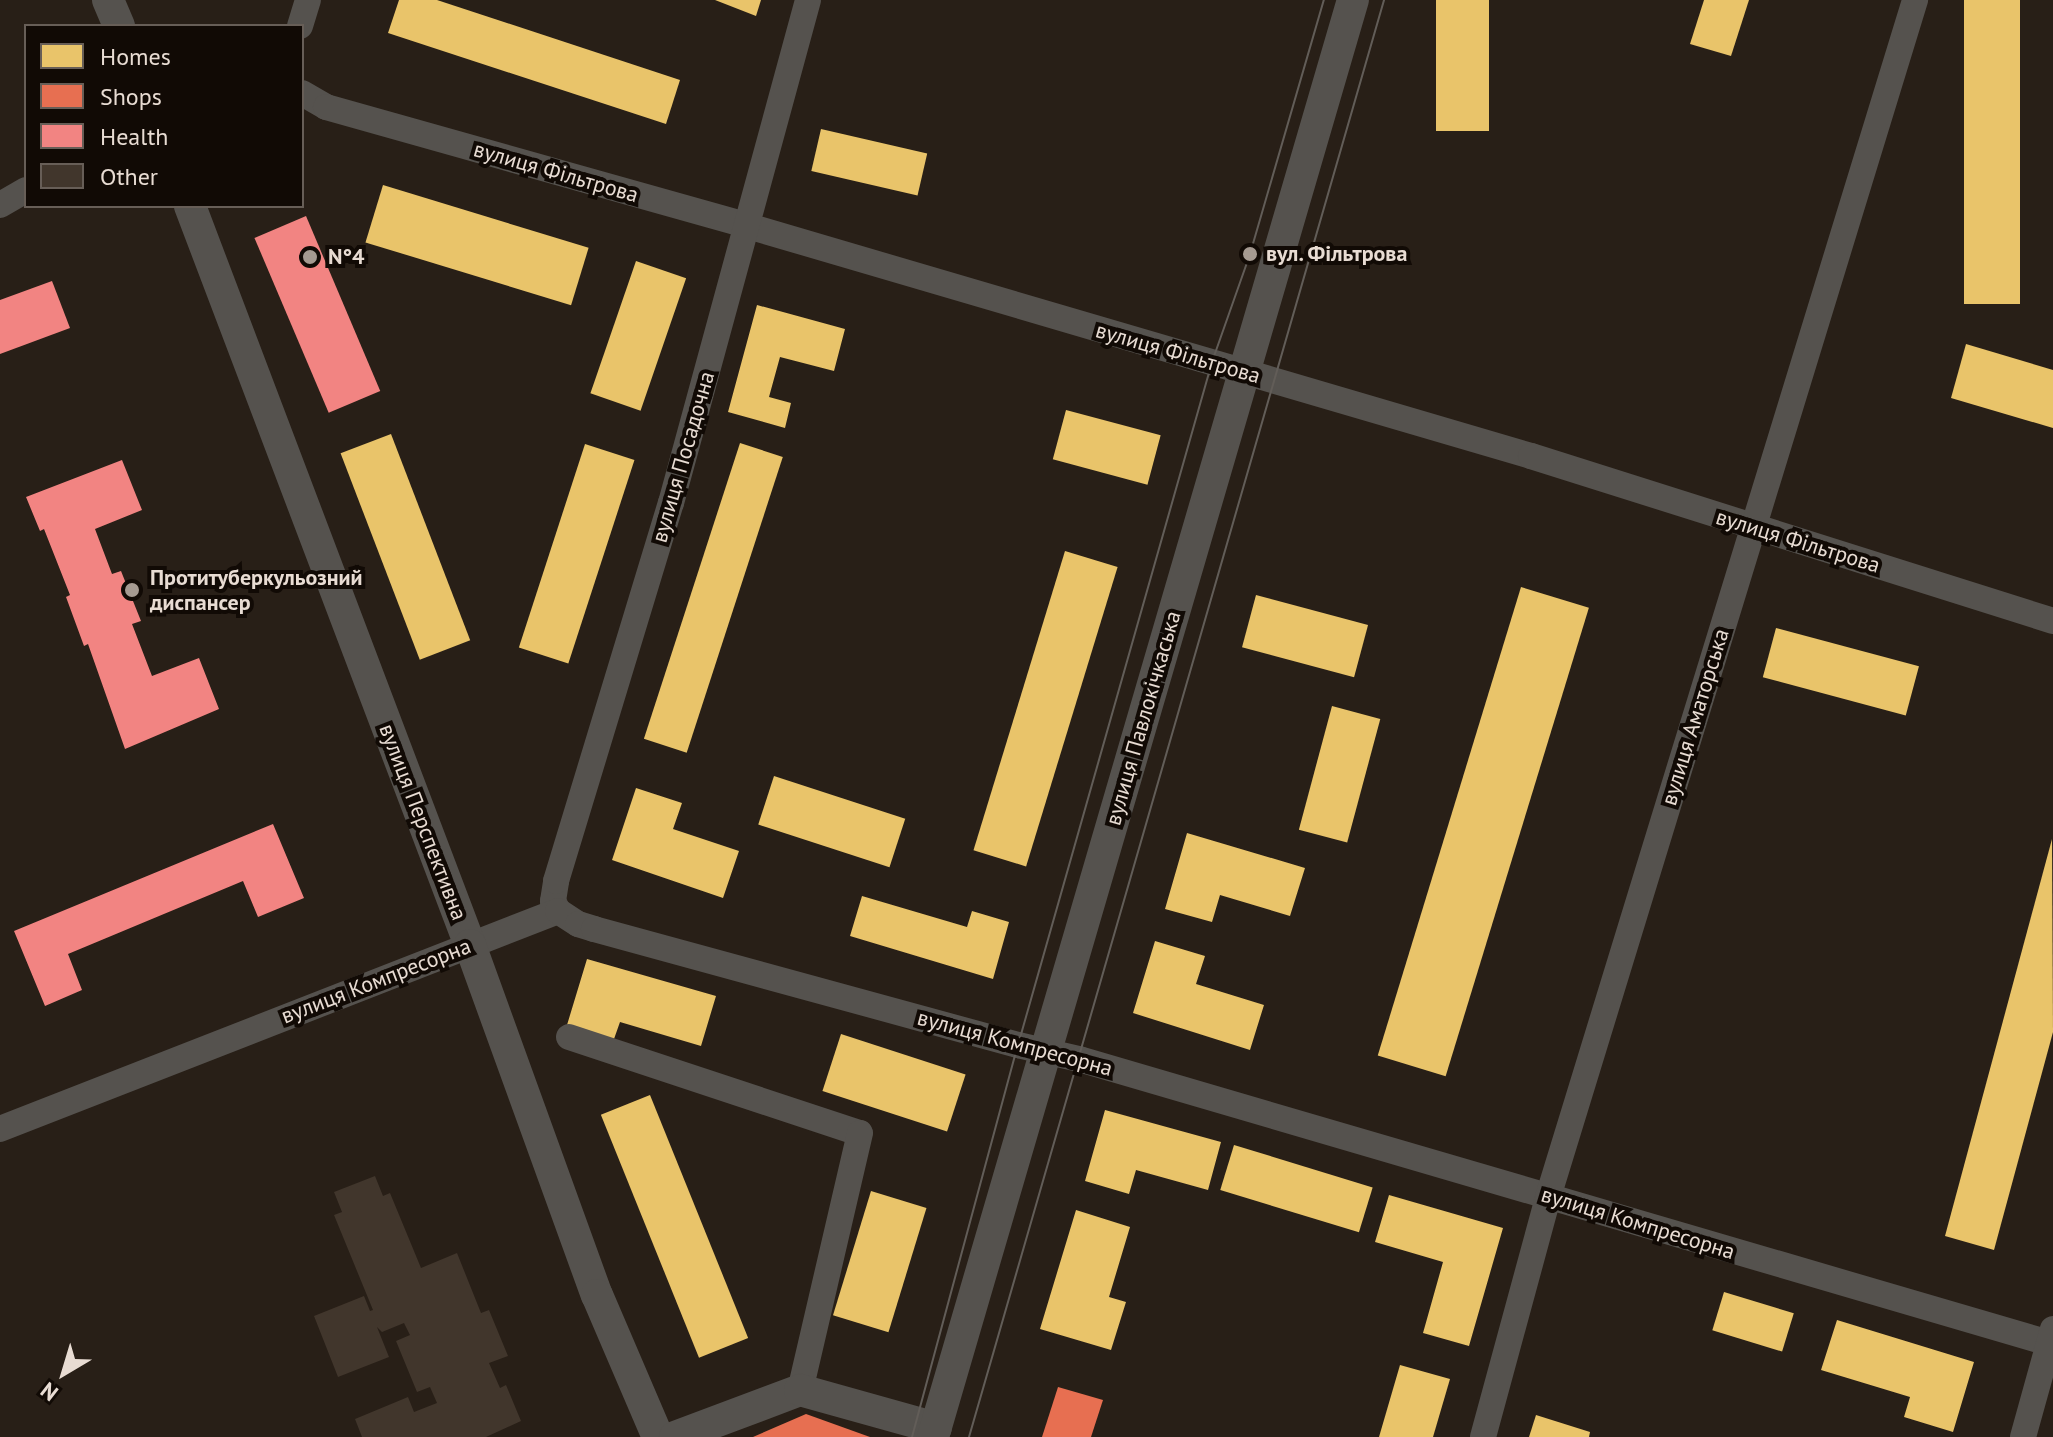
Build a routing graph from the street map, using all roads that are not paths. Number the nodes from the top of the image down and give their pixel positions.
1 (108, 0) edge
2 (308, 0) edge
3 (808, 0) edge
4 (1353, 0) edge
5 (1915, 0) edge
6 (118, 24) edge
7 (301, 24) edge
8 (304, 94) edge
9 (24, 191) edge
10 (0, 205) edge
11 (191, 208) edge
12 (748, 226) junction
13 (1245, 372) junction
14 (1751, 527) junction
15 (2053, 621) edge
16 (558, 911) junction
17 (470, 945) junction
18 (569, 1037) dead end
19 (1046, 1050) junction
20 (0, 1129) edge
21 (1548, 1197) junction
22 (2051, 1335) edge
23 (800, 1390) junction
24 (934, 1433) edge
25 (658, 1437) edge
26 (675, 1437) edge
27 (1483, 1437) edge
28 (2023, 1437) edge

1 - 6 street
2 - 7 street
3 - 12 street, вулиця Посадочна
4 - 13 street, вулиця Павлокічкаська
5 - 14 street, вулиця Аматорська
8 - 12 street, вулиця Фільтрова
9 - 10 street
11 - 17 street, вулиця Перспективна
12 - 13 street, вулиця Фільтрова
12 - 16 street, вулиця Посадочна
13 - 14 street, вулиця Фільтрова
13 - 19 street, вулиця Павлокічкаська
14 - 15 street, вулиця Фільтрова
14 - 21 street, вулиця Аматорська
16 - 17 street, вулиця Компресорна
16 - 19 street, вулиця Компресорна
17 - 20 street, вулиця Компресорна
17 - 25 street, вулиця Перспективна
18 - 23 street
19 - 21 street, вулиця Компресорна
19 - 24 street, вулиця Павлокічкаська
21 - 22 street, вулиця Компресорна
21 - 27 street, вулиця Аматорська
22 - 28 street
23 - 24 street
23 - 26 street

